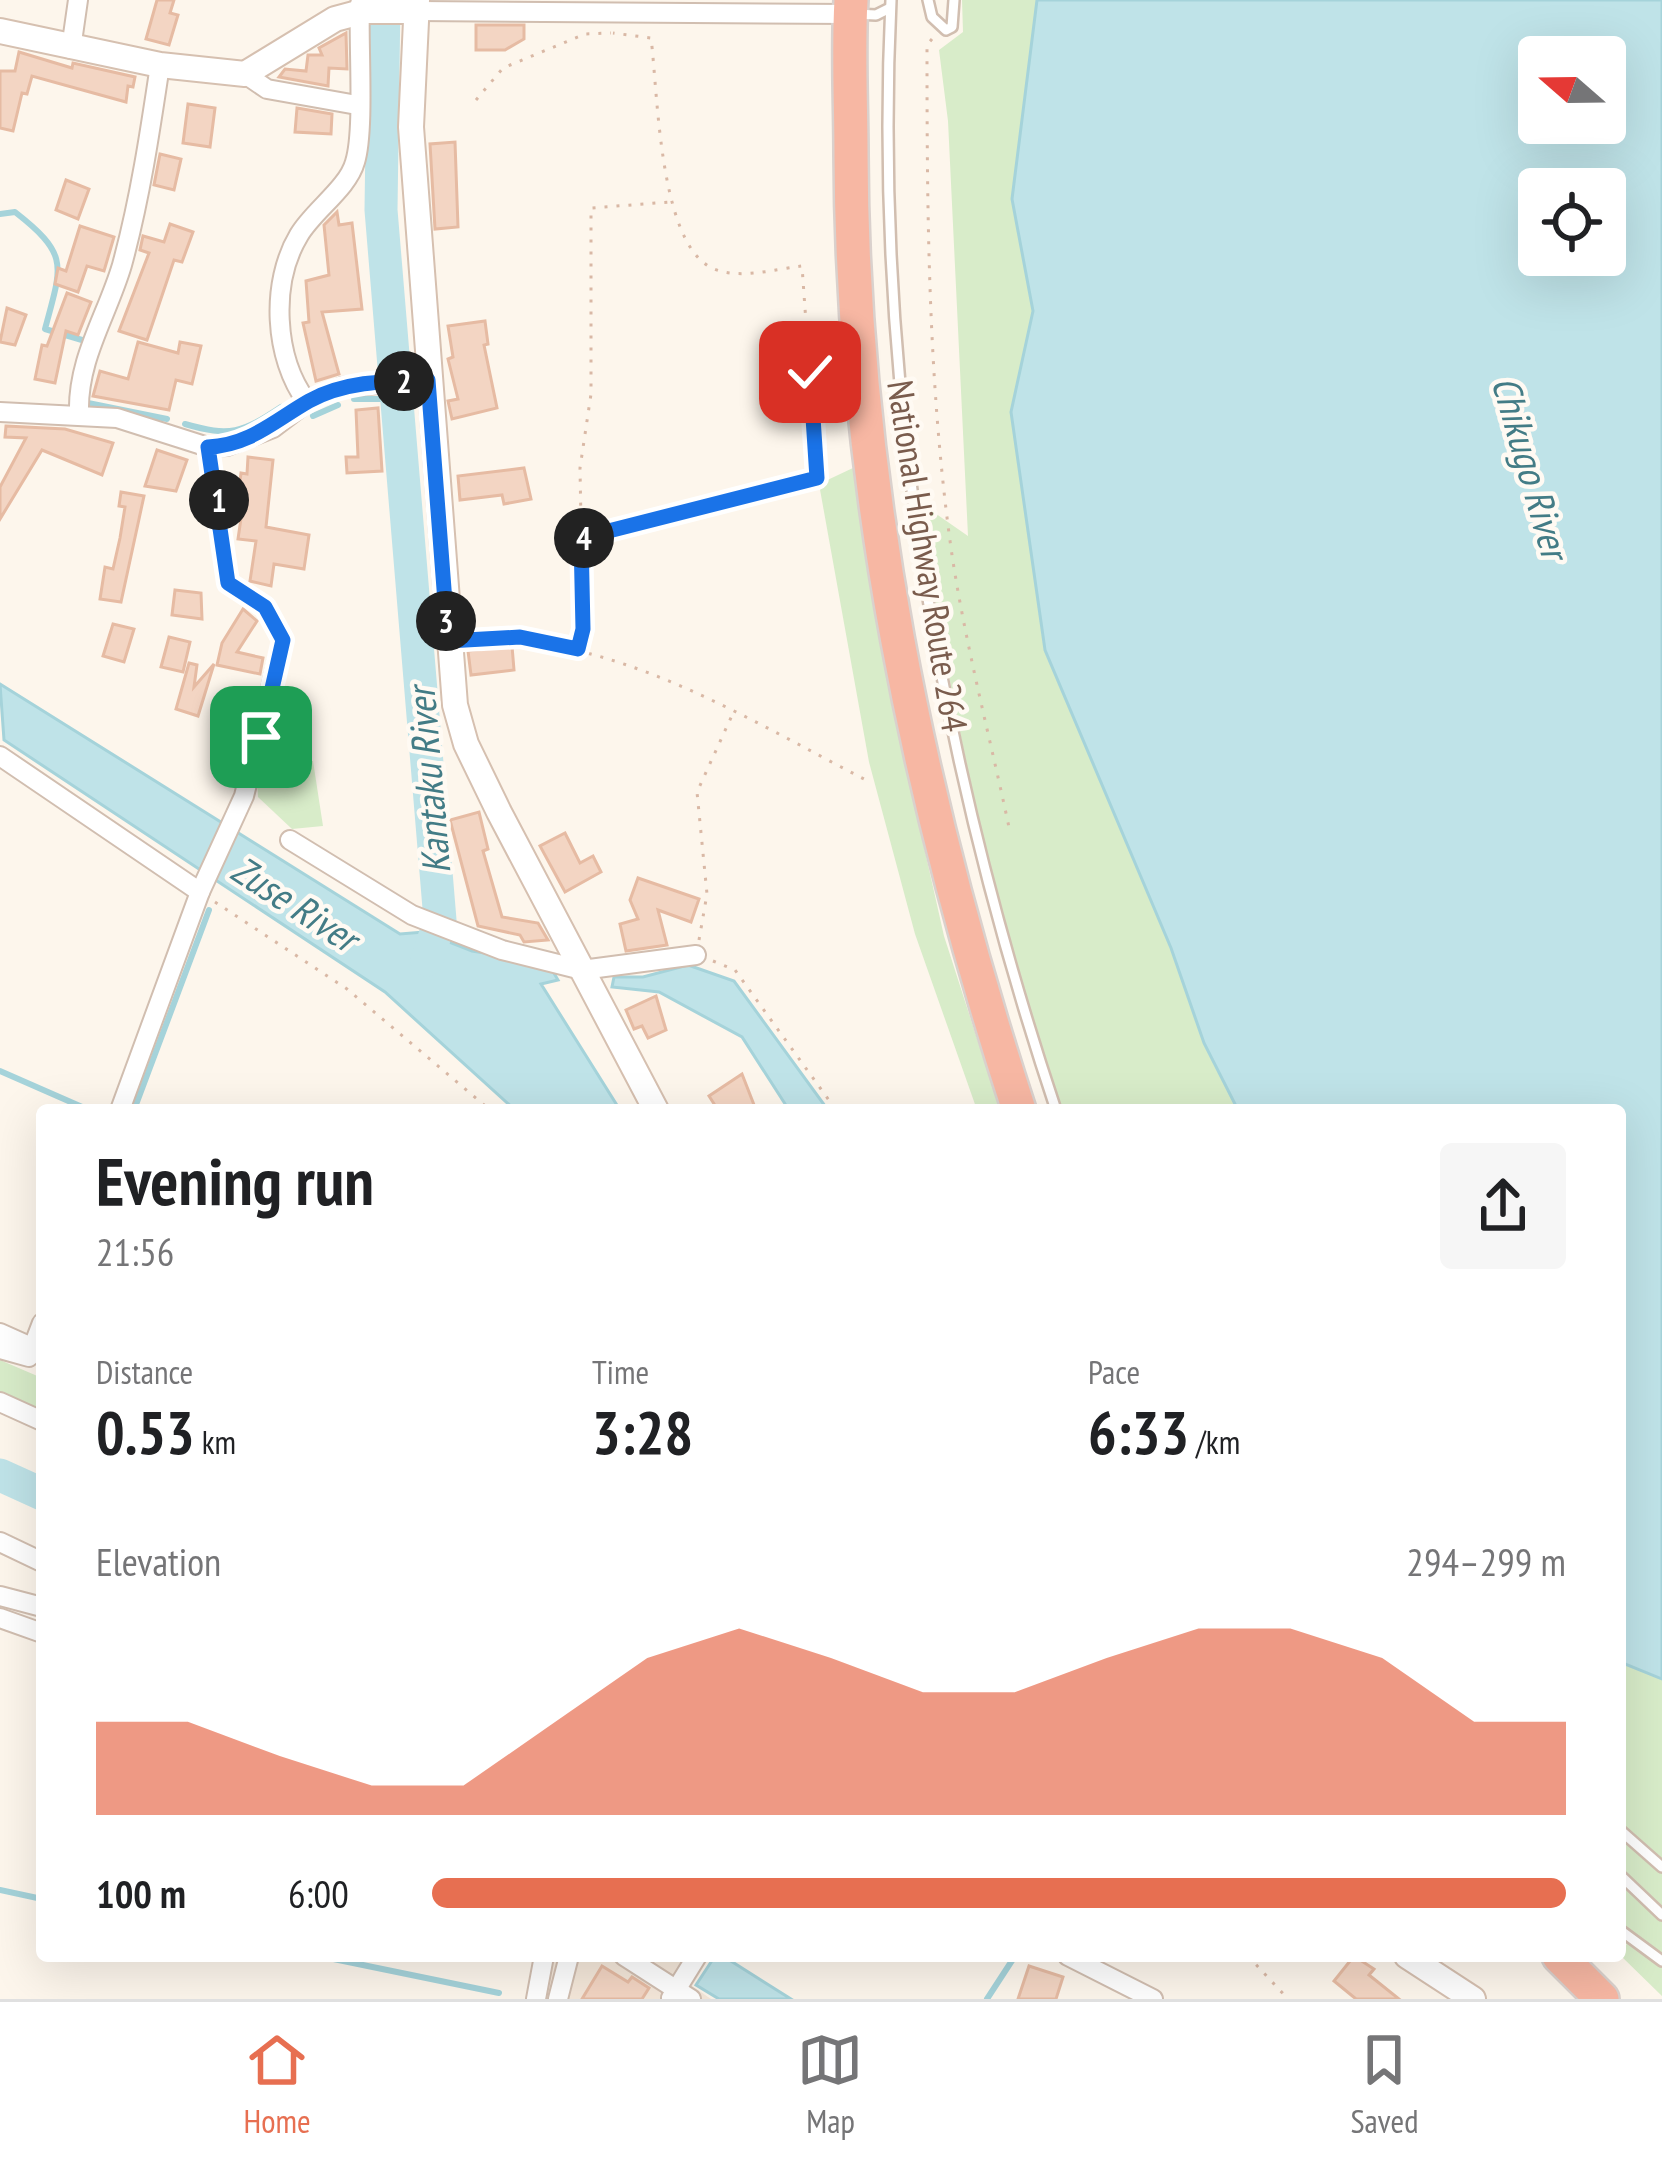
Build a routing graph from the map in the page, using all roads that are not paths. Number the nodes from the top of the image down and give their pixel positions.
1 (78, 0) edge
2 (928, 0) edge
3 (954, 0) edge
4 (891, 4) edge
5 (851, 7) edge
6 (362, 8) edge
7 (412, 8) edge
8 (0, 31) edge
9 (71, 49) junction
10 (160, 65) junction
11 (244, 74) junction
12 (357, 105) junction
13 (419, 380) junction
14 (308, 402) junction
15 (0, 412) edge
16 (79, 414) junction
17 (208, 447) junction
18 (0, 756) edge
19 (290, 840) dead end
20 (202, 889) junction
21 (696, 955) road end
22 (586, 978) junction
23 (122, 1104) edge
24 (653, 1104) edge
25 (1017, 1104) edge
26 (1054, 1104) edge
27 (0, 1333) edge
28 (0, 1349) edge
29 (36, 1355) edge
30 (36, 1356) edge
31 (0, 1402) edge
32 (36, 1418) edge
33 (0, 1542) edge
34 (36, 1559) edge
35 (0, 1595) edge
36 (36, 1605) edge
37 (0, 1618) edge
38 (36, 1632) edge
39 (1626, 1835) edge
40 (1662, 1868) edge
41 (1626, 1880) edge
42 (1662, 1915) edge
43 (1626, 1934) edge
44 (1662, 1961) edge
45 (543, 1962) edge
46 (567, 1962) edge
47 (632, 1962) edge
48 (695, 1962) edge
49 (1080, 1962) edge
50 (1416, 1962) edge
51 (1565, 1962) edge
52 (679, 1996) edge
53 (536, 1999) edge
54 (558, 1999) edge
55 (1153, 1999) edge
56 (1473, 1999) edge
57 (1602, 1999) edge

1 - 9 street
2 - 3 lane
4 - 5 lane
4 - 26 lane
5 - 7 street
5 - 25 highway, National Highway Route 264
6 - 7 street
6 - 11 street
6 - 12 street
7 - 13 street
8 - 9 street
9 - 10 street
10 - 11 street
10 - 16 street
11 - 12 street
12 - 14 street
13 - 14 street
13 - 22 street
14 - 17 street
15 - 16 street
16 - 17 street
17 - 20 street
18 - 20 street
19 - 22 street
20 - 23 street
21 - 22 street
22 - 24 street
27 - 29 street
28 - 30 street
31 - 32 street
33 - 34 street
35 - 36 street
37 - 38 street
39 - 40 lane
41 - 42 lane
43 - 44 lane
45 - 53 street
46 - 54 street
47 - 52 street
48 - 52 street
49 - 55 street
50 - 56 street
51 - 57 highway

